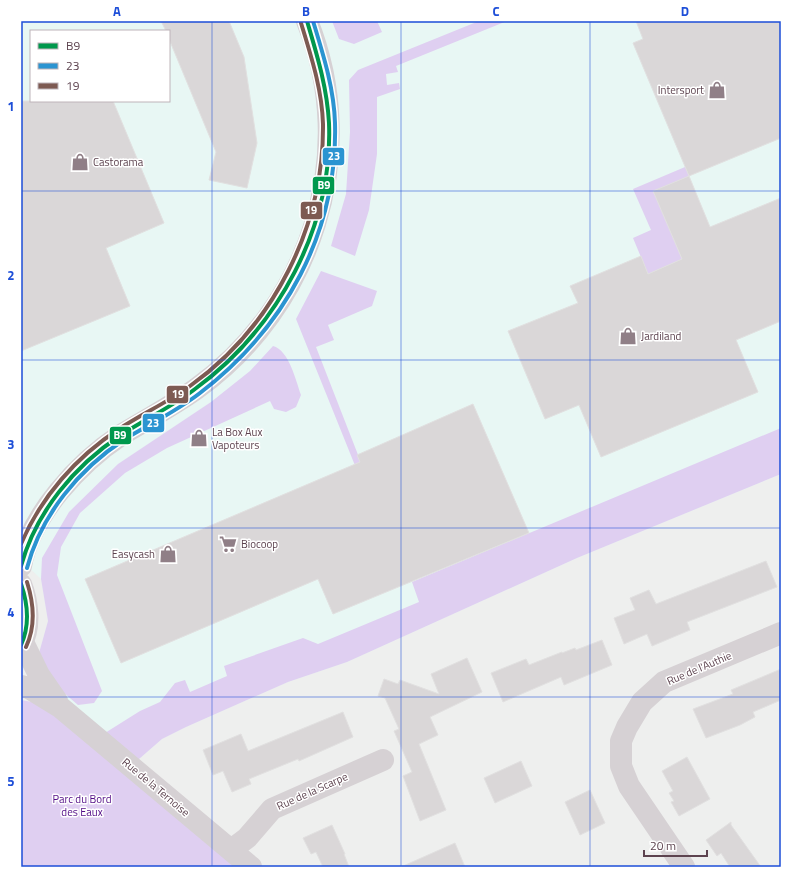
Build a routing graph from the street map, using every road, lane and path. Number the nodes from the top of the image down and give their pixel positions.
1 (307, 21) edge
2 (52, 500) junction
3 (21, 522) edge
4 (21, 566) edge
5 (21, 584) edge
6 (781, 633) edge
7 (22, 644) edge
8 (21, 686) edge
9 (60, 707) junction
10 (384, 760) dead end
11 (231, 850) junction
12 (251, 867) edge
13 (684, 867) edge

1 - 2 street
2 - 3 street
2 - 4 street
5 - 7 street
6 - 13 street, Rue de l'Authie
7 - 9 street, Rue de la Ternoise
8 - 9 street, Rue de la Ternoise
9 - 11 street, Rue de la Ternoise
10 - 11 street, Rue de la Scarpe
11 - 12 street, Rue de la Ternoise

